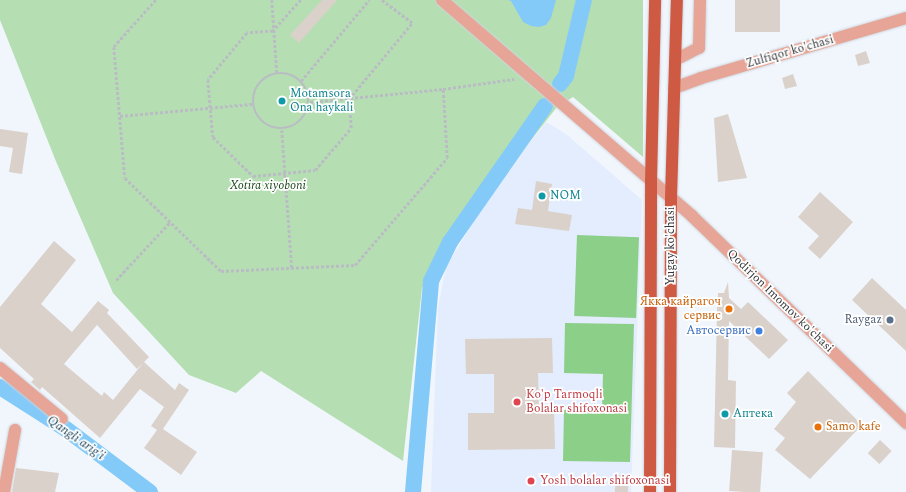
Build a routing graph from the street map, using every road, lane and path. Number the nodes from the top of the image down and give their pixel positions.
1 (156, 0) edge
2 (272, 0) edge
3 (300, 0) edge
4 (369, 0) edge
5 (382, 0) edge
6 (442, 0) edge
7 (655, 0) edge
8 (677, 0) edge
9 (700, 0) edge
10 (906, 18) edge
11 (273, 31) junction
12 (675, 60) junction
13 (277, 73) junction
14 (530, 76) junction
15 (301, 81) junction
16 (674, 88) junction
17 (443, 89) junction
18 (349, 99) junction
19 (310, 102) junction
20 (253, 104) junction
21 (120, 116) junction
22 (282, 130) junction
23 (284, 174) junction
24 (651, 182) junction
25 (671, 198) junction
26 (170, 222) junction
27 (292, 269) junction
28 (116, 280) dead end
29 (0, 368) edge
30 (62, 418) dead end
31 (905, 421) edge
32 (15, 430) dead end
33 (4, 492) edge
34 (650, 492) edge
35 (670, 492) edge

1 - 21 path
2 - 11 path
3 - 11 path
4 - 15 path
5 - 18 path
6 - 14 street, Qodirjon Imomov ko'chasi
7 - 24 main road, Yugay ko'chasi
8 - 12 main road, Yugay ko'chasi
9 - 12 street
10 - 16 street, Zulfiqor ko'chasi
11 - 13 path
11 - 23 path
12 - 16 main road, Yugay ko'chasi
13 - 15 path
13 - 20 path
14 - 17 path
14 - 24 street, Qodirjon Imomov ko'chasi
15 - 19 path
16 - 25 main road, Yugay ko'chasi
17 - 18 path
17 - 27 path
18 - 19 path
18 - 23 path
19 - 22 path
20 - 21 path
20 - 22 path
21 - 26 path
22 - 23 path
23 - 27 path
24 - 25 street, Qodirjon Imomov ko'chasi
24 - 34 main road, Yugay ko'chasi
25 - 31 street, Qodirjon Imomov ko'chasi
25 - 35 main road, Yugay ko'chasi
26 - 27 path
26 - 28 path
29 - 30 street
32 - 33 street

